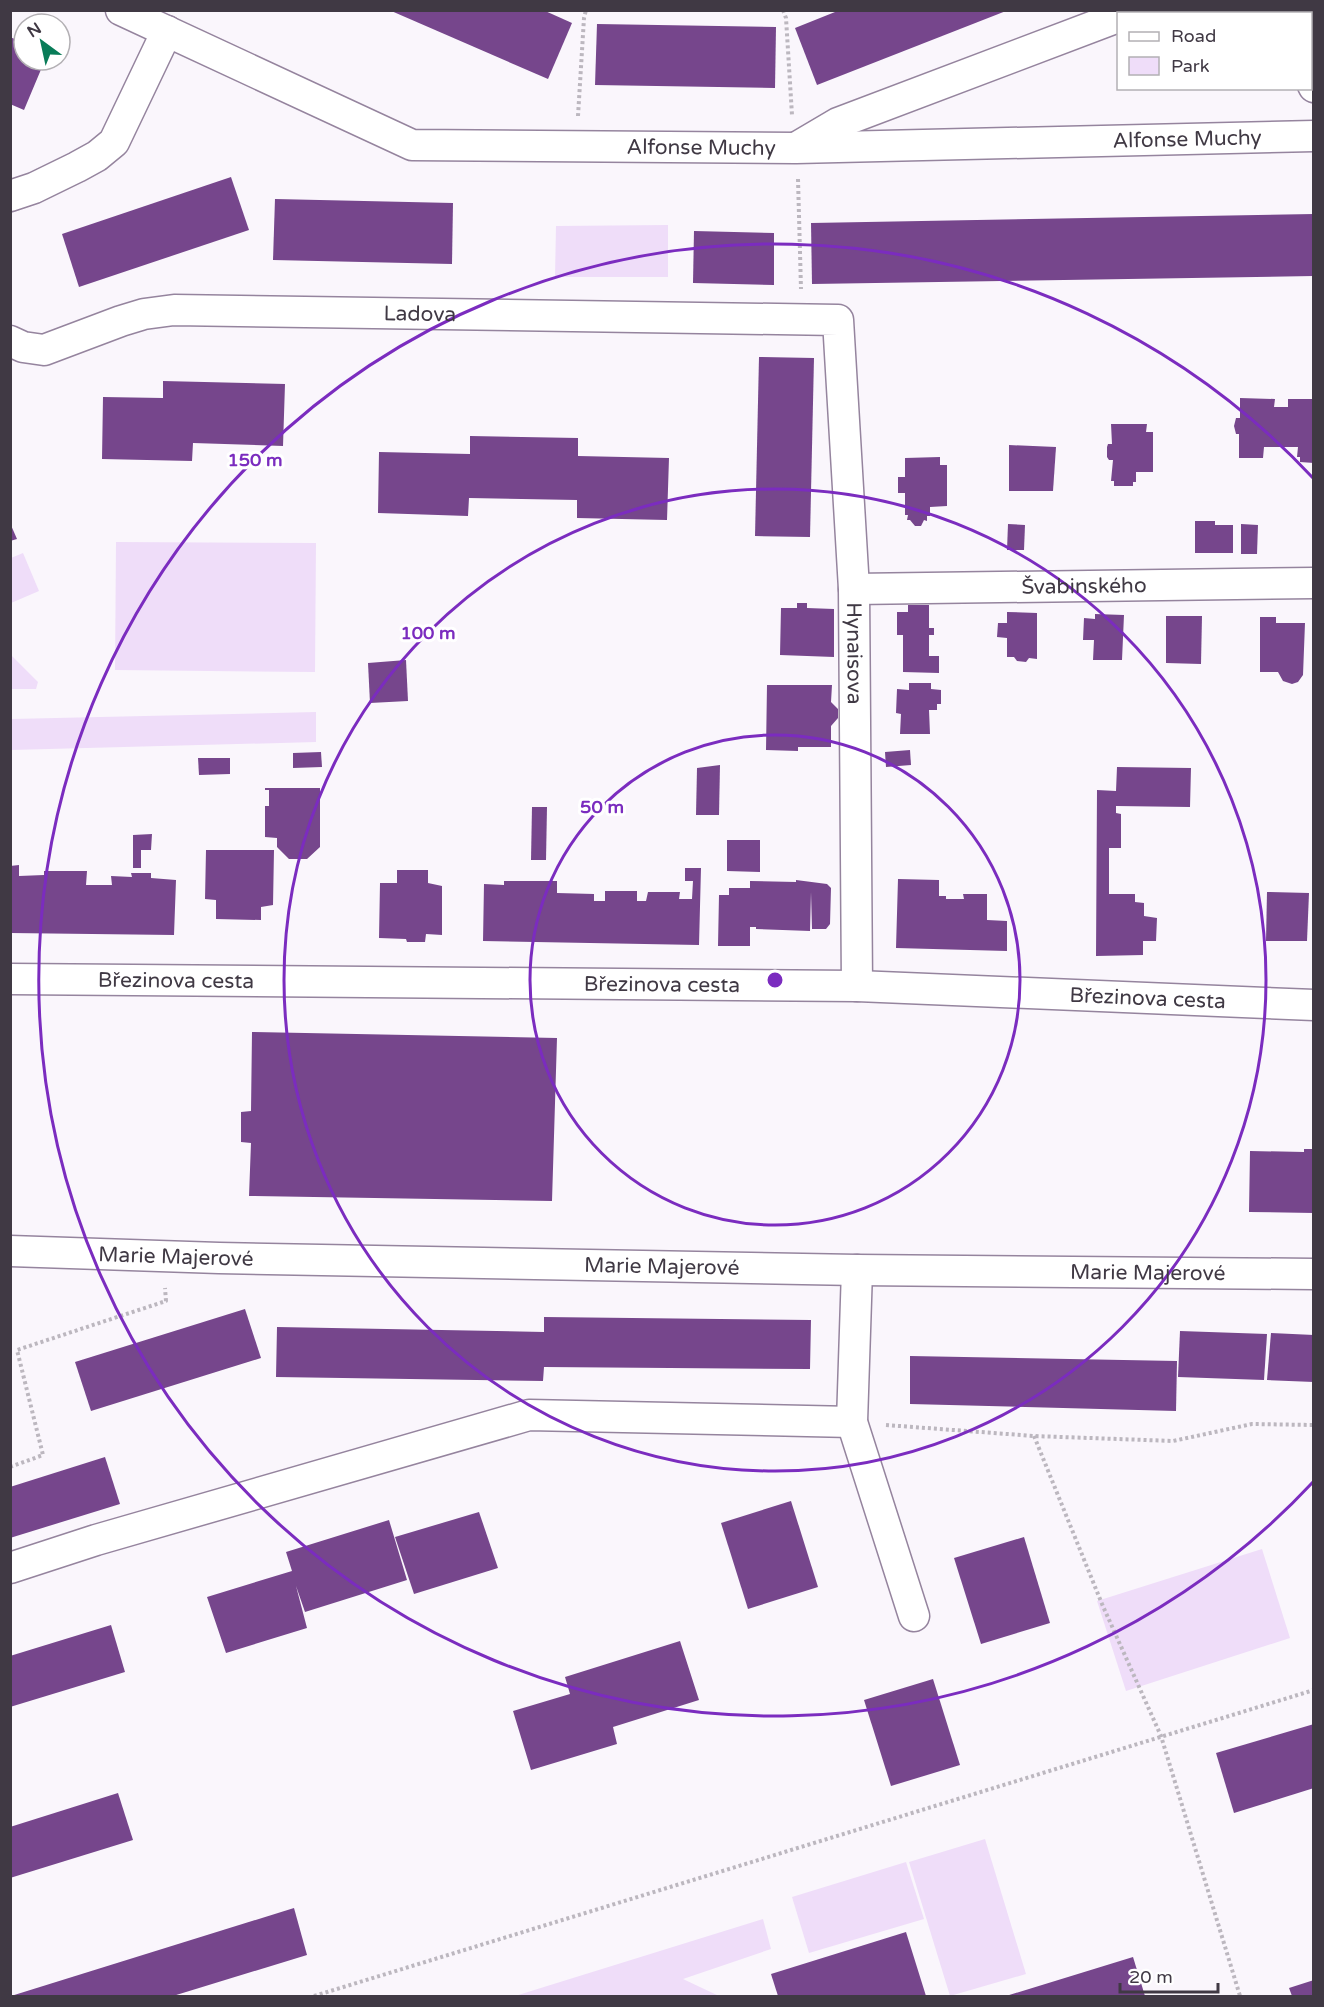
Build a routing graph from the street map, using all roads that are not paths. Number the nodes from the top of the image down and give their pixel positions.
1 (121, 10) edge
2 (1117, 18) edge
3 (167, 31) junction
4 (1314, 136) edge
5 (796, 148) junction
6 (22, 192) edge
7 (838, 320) joint
8 (10, 341) edge
9 (1314, 583) edge
10 (854, 589) junction
11 (10, 979) edge
12 (857, 986) junction
13 (1314, 1005) edge
14 (10, 1251) edge
15 (857, 1270) junction
16 (1314, 1274) edge
17 (852, 1422) junction
18 (10, 1568) edge
19 (914, 1616) dead end

1 - 3 street, Alfonse Muchy
2 - 5 street
3 - 5 street, Alfonse Muchy
3 - 6 street
4 - 5 street, Alfonse Muchy
7 - 8 street, Ladova
7 - 10 street, Hynaisova
9 - 10 street, Švabinského
10 - 12 street, Hynaisova
11 - 12 street, Březinova cesta
12 - 13 street, Březinova cesta
14 - 15 street, Marie Majerové
15 - 16 street, Marie Majerové
15 - 17 street
17 - 18 street
17 - 19 street

